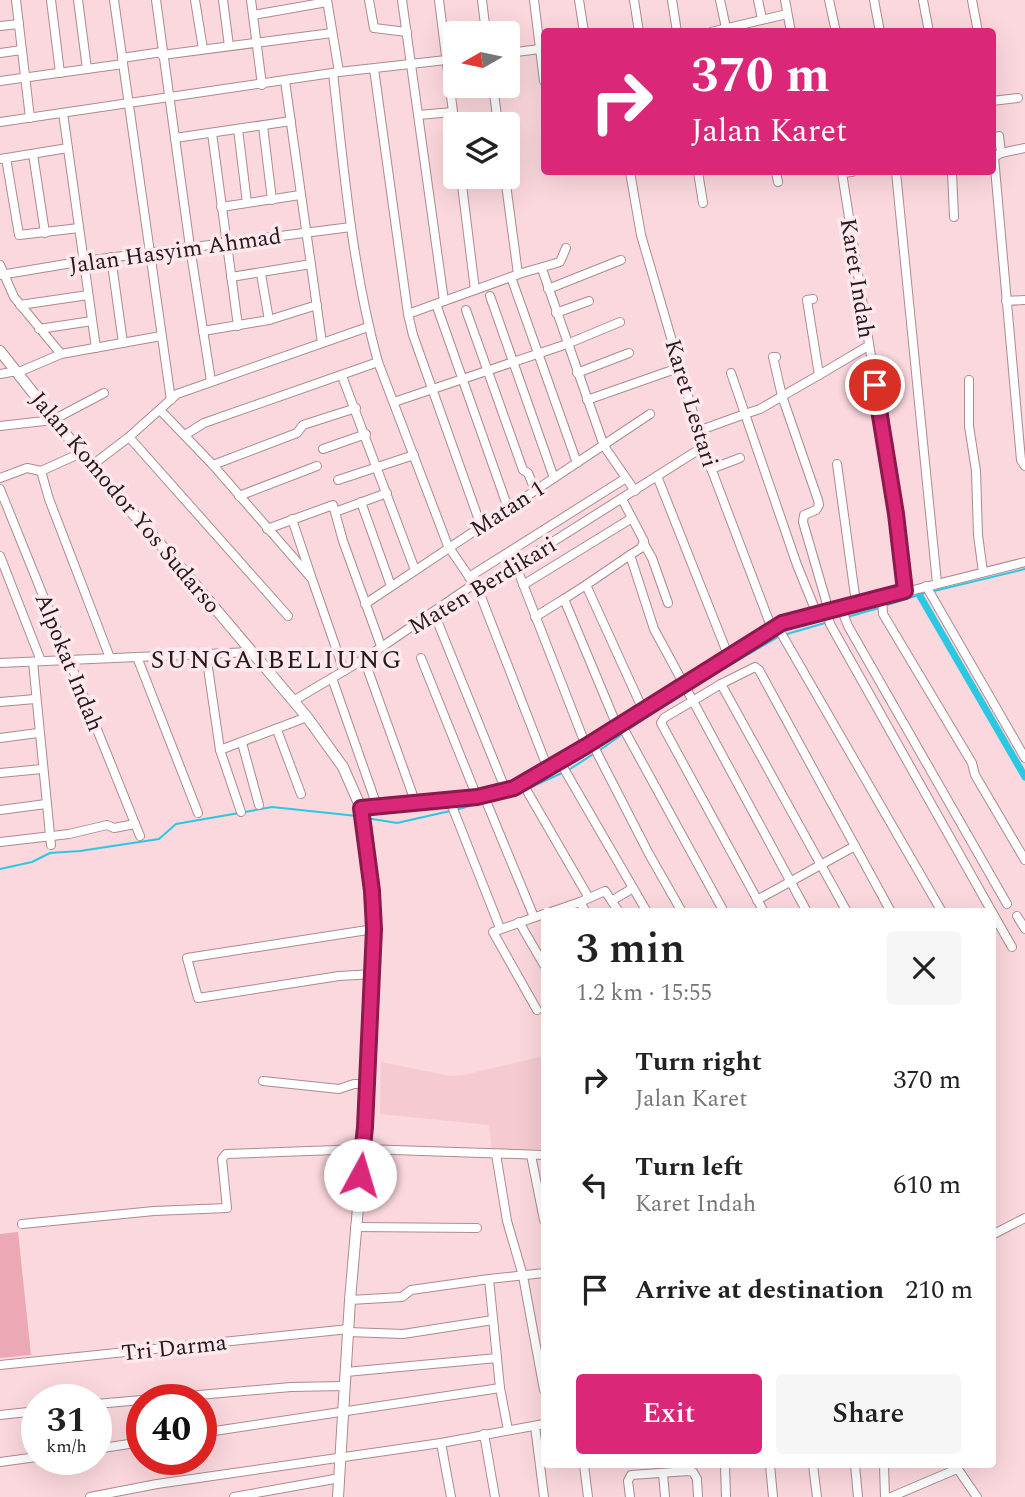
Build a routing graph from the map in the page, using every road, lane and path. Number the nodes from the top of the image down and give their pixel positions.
1 (16, 0) edge
2 (51, 0) edge
3 (78, 0) edge
4 (114, 0) edge
5 (156, 0) edge
6 (195, 0) edge
7 (223, 0) edge
8 (251, 0) edge
9 (369, 0) edge
10 (402, 0) edge
11 (439, 0) edge
12 (482, 0) edge
13 (534, 0) edge
14 (579, 0) edge
15 (634, 0) edge
16 (672, 0) edge
17 (720, 0) edge
18 (758, 0) edge
19 (785, 0) edge
20 (829, 0) edge
21 (874, 0) edge
22 (926, 0) edge
23 (972, 0) edge
24 (327, 1) edge
25 (787, 14) junction
26 (253, 15) junction
27 (762, 19) junction
28 (443, 21) edge
29 (485, 21) edge
30 (19, 24) junction
31 (0, 26) edge
32 (746, 27) edge
33 (583, 28) edge
34 (638, 28) edge
35 (676, 28) edge
36 (726, 28) joint
37 (790, 28) edge
38 (835, 28) edge
39 (879, 28) edge
40 (929, 28) edge
41 (977, 28) edge
42 (407, 32) junction
43 (332, 33) junction
44 (257, 42) junction
45 (229, 46) junction
46 (203, 49) junction
47 (540, 49) junction
48 (22, 50) junction
49 (520, 52) edge
50 (0, 53) edge
51 (162, 54) junction
52 (541, 57) edge
53 (443, 60) edge
54 (123, 61) junction
55 (411, 65) junction
56 (87, 69) junction
57 (374, 69) junction
58 (60, 73) junction
59 (336, 73) junction
60 (25, 77) junction
61 (285, 81) junction
62 (0, 82) edge
63 (262, 85) junction
64 (168, 98) junction
65 (452, 98) edge
66 (1018, 98) dead end
67 (996, 101) edge
68 (130, 104) junction
69 (453, 112) edge
70 (63, 113) junction
71 (443, 113) edge
72 (418, 115) junction
73 (30, 118) junction
74 (291, 121) junction
75 (0, 122) edge
76 (263, 126) junction
77 (238, 130) junction
78 (212, 133) junction
79 (999, 136) dead end
80 (175, 138) junction
81 (68, 148) junction
82 (1025, 148) edge
83 (1001, 153) junction
84 (33, 154) junction
85 (996, 156) edge
86 (3, 159) edge
87 (631, 175) edge
88 (698, 175) edge
89 (777, 175) edge
90 (842, 175) edge
91 (896, 175) edge
92 (952, 175) edge
93 (996, 175) edge
94 (778, 182) dead end
95 (462, 189) edge
96 (506, 189) edge
97 (300, 195) junction
98 (272, 200) junction
99 (247, 203) junction
100 (703, 203) dead end
101 (221, 207) junction
102 (954, 217) dead end
103 (351, 227) junction
104 (79, 228) junction
105 (306, 232) junction
106 (45, 233) junction
107 (226, 243) junction
108 (190, 247) junction
109 (566, 248) dead end
110 (150, 252) junction
111 (111, 257) junction
112 (621, 260) dead end
113 (84, 261) junction
114 (311, 264) junction
115 (0, 265) edge
116 (542, 269) junction
117 (261, 274) junction
118 (2, 275) edge
119 (514, 276) junction
120 (231, 277) junction
121 (548, 289) junction
122 (475, 290) junction
123 (88, 295) junction
124 (490, 296) dead end
125 (813, 299) dead end
126 (1025, 300) edge
127 (589, 301) dead end
128 (1006, 301) junction
129 (440, 302) junction
130 (20, 305) junction
131 (317, 305) junction
132 (466, 310) dead end
133 (556, 313) junction
134 (408, 314) junction
135 (269, 320) junction
136 (92, 321) junction
137 (620, 322) dead end
138 (239, 326) junction
139 (368, 327) junction
140 (39, 329) junction
141 (203, 331) junction
142 (161, 336) junction
143 (123, 343) junction
144 (322, 343) junction
145 (567, 344) junction
146 (868, 346) junction
147 (96, 348) junction
148 (0, 351) edge
149 (536, 352) junction
150 (629, 353) dead end
151 (61, 354) junction
152 (776, 357) dead end
153 (512, 361) junction
154 (378, 362) junction
155 (681, 367) junction
156 (486, 370) junction
157 (18, 372) junction
158 (577, 373) junction
159 (731, 373) dead end
160 (0, 374) edge
161 (819, 375) junction
162 (342, 376) junction
163 (462, 378) junction
164 (969, 380) dead end
165 (211, 381) junction
166 (433, 388) junction
167 (104, 393) dead end
168 (782, 396) junction
169 (171, 400) junction
170 (587, 400) junction
171 (394, 402) junction
172 (356, 408) junction
173 (161, 411) junction
174 (650, 414) dead end
175 (745, 414) junction
176 (53, 420) junction
177 (0, 426) edge
178 (698, 431) junction
179 (366, 434) junction
180 (185, 435) junction
181 (130, 437) junction
182 (604, 446) junction
183 (703, 447) junction
184 (323, 449) dead end
185 (81, 453) junction
186 (414, 455) junction
187 (740, 458) dead end
188 (577, 463) junction
189 (836, 464) dead end
190 (212, 465) junction
191 (91, 466) junction
192 (317, 466) dead end
193 (1025, 466) edge
194 (377, 467) junction
195 (711, 469) junction
196 (41, 471) junction
197 (657, 476) junction
198 (0, 478) edge
199 (554, 478) junction
200 (626, 478) junction
201 (338, 481) dead end
202 (0, 489) edge
203 (535, 490) junction
204 (635, 491) junction
205 (387, 493) junction
206 (239, 496) junction
207 (622, 499) junction
208 (361, 502) junction
209 (508, 508) junction
210 (335, 512) junction
211 (632, 518) junction
212 (292, 519) junction
213 (12, 520) junction
214 (0, 523) edge
215 (481, 526) junction
216 (268, 529) junction
217 (644, 544) junction
218 (448, 546) junction
219 (630, 555) junction
220 (0, 556) edge
221 (1025, 562) edge
222 (516, 566) junction
223 (415, 570) junction
224 (983, 572) junction
225 (312, 579) junction
226 (474, 583) junction
227 (937, 583) junction
228 (523, 585) junction
229 (586, 585) junction
230 (391, 586) junction
231 (926, 587) junction
232 (905, 591) junction
233 (882, 598) junction
234 (564, 599) junction
235 (668, 603) dead end
236 (856, 603) junction
237 (365, 604) junction
238 (842, 610) junction
239 (434, 613) junction
240 (817, 614) junction
241 (828, 615) junction
242 (288, 616) dead end
243 (535, 617) junction
244 (776, 627) junction
245 (381, 646) junction
246 (251, 652) junction
247 (206, 654) junction
248 (728, 655) junction
249 (137, 657) junction
250 (110, 658) junction
251 (421, 658) dead end
252 (364, 659) junction
253 (69, 660) junction
254 (0, 662) edge
255 (37, 662) junction
256 (344, 671) junction
257 (332, 678) junction
258 (721, 684) junction
259 (683, 687) junction
260 (35, 699) junction
261 (293, 701) junction
262 (691, 701) junction
263 (0, 702) edge
264 (643, 710) junction
265 (307, 717) junction
266 (620, 726) junction
267 (277, 730) junction
268 (38, 733) junction
269 (0, 738) edge
270 (242, 743) junction
271 (591, 745) junction
272 (220, 750) junction
273 (1025, 758) edge
274 (561, 764) junction
275 (42, 769) junction
276 (548, 769) junction
277 (0, 773) edge
278 (524, 785) junction
279 (506, 791) junction
280 (301, 794) dead end
281 (482, 797) junction
282 (451, 803) junction
283 (47, 804) junction
284 (416, 804) junction
285 (259, 805) dead end
286 (377, 806) junction
287 (361, 808) junction
288 (0, 810) edge
289 (241, 812) dead end
290 (198, 813) dead end
291 (135, 824) junction
292 (140, 836) dead end
293 (50, 841) junction
294 (0, 842) edge
295 (855, 846) junction
296 (1025, 860) edge
297 (821, 865) junction
298 (790, 881) junction
299 (633, 888) junction
300 (584, 900) junction
301 (612, 900) junction
302 (757, 900) junction
303 (1007, 904) dead end
304 (562, 908) edge
305 (585, 908) edge
306 (617, 908) edge
307 (645, 908) edge
308 (680, 908) edge
309 (722, 908) edge
310 (762, 908) edge
311 (805, 908) edge
312 (845, 908) edge
313 (889, 908) edge
314 (940, 908) edge
315 (990, 908) edge
316 (541, 915) edge
317 (1017, 916) dead end
318 (534, 917) junction
319 (996, 919) edge
320 (519, 922) junction
321 (500, 928) junction
322 (374, 929) junction
323 (1025, 929) edge
324 (1012, 947) dead end
325 (541, 960) edge
326 (373, 974) junction
327 (537, 1010) dead end
328 (263, 1081) dead end
329 (367, 1084) junction
330 (363, 1149) junction
331 (496, 1154) junction
332 (531, 1155) junction
333 (541, 1155) edge
334 (541, 1205) edge
335 (1025, 1218) edge
336 (22, 1224) dead end
337 (355, 1227) junction
338 (477, 1227) dead end
339 (996, 1233) edge
340 (541, 1273) edge
341 (523, 1276) junction
342 (489, 1279) junction
343 (350, 1300) junction
344 (493, 1320) junction
345 (349, 1331) junction
346 (497, 1358) junction
347 (0, 1365) edge
348 (346, 1372) junction
349 (541, 1374) edge
350 (345, 1386) junction
351 (500, 1388) junction
352 (112, 1403) edge
353 (21, 1413) edge
354 (344, 1413) junction
355 (0, 1415) edge
356 (540, 1425) edge
357 (508, 1430) junction
358 (217, 1431) edge
359 (484, 1434) junction
360 (441, 1443) junction
361 (541, 1443) edge
362 (342, 1457) junction
363 (21, 1459) edge
364 (0, 1462) edge
365 (542, 1468) edge
366 (583, 1468) edge
367 (725, 1468) edge
368 (770, 1468) edge
369 (813, 1468) edge
370 (855, 1468) edge
371 (884, 1468) edge
372 (954, 1468) edge
373 (957, 1468) edge
374 (672, 1469) edge
375 (663, 1473) junction
376 (340, 1478) junction
377 (89, 1497) edge
378 (234, 1497) edge
379 (338, 1497) edge
380 (451, 1497) edge
381 (495, 1497) edge
382 (544, 1497) edge
383 (588, 1497) edge
384 (630, 1497) edge
385 (665, 1497) edge
386 (698, 1497) edge
387 (726, 1497) edge
388 (773, 1497) edge
389 (817, 1497) edge
390 (858, 1497) edge
391 (886, 1497) edge
392 (891, 1497) edge
393 (977, 1497) edge

1 - 30 street
2 - 58 street
3 - 56 street
4 - 54 street
5 - 51 street
6 - 46 street
7 - 45 street
8 - 26 street
9 - 42 street
10 - 42 street
11 - 28 street
12 - 29 street
13 - 47 street
14 - 33 street
15 - 34 street
16 - 35 street
17 - 36 street
18 - 27 street
19 - 25 street
20 - 38 street
21 - 39 street
22 - 40 street
23 - 41 street
24 - 26 street
24 - 43 street
25 - 27 street
25 - 37 street
26 - 44 street
27 - 32 street
30 - 31 street
30 - 48 street
32 - 36 street
42 - 55 street
43 - 44 street
43 - 59 street
44 - 45 street
44 - 63 street
45 - 46 street
46 - 51 street
47 - 49 street
47 - 52 street
48 - 50 street
48 - 60 street
51 - 54 street
51 - 64 street
53 - 55 street
54 - 56 street
54 - 68 street
55 - 57 street
55 - 72 street
56 - 58 street
57 - 59 street
57 - 134 street
58 - 60 street
59 - 61 street
59 - 103 street
60 - 62 street
60 - 73 street
61 - 63 street
61 - 74 street
63 - 64 street
64 - 68 street
64 - 80 street
65 - 69 street
66 - 67 street
68 - 70 street
68 - 110 street
70 - 73 street
70 - 81 street
71 - 72 street
72 - 129 street
73 - 75 street
74 - 76 street
74 - 97 street
76 - 77 street
76 - 98 street
77 - 78 street
77 - 99 street
78 - 80 street
78 - 101 street
79 - 83 street
80 - 108 street
81 - 84 street
81 - 104 street
82 - 83 street
83 - 85 street
84 - 86 street
84 - 106 street
86 - 106 street
87 - 155 street, Karet Lestari
88 - 100 street
89 - 94 street
90 - 146 street, Karet Indah
91 - 227 street
92 - 102 street
93 - 128 street
95 - 122 street
96 - 119 street
97 - 98 street
97 - 105 street
98 - 99 street
99 - 101 street
101 - 107 street
103 - 105 street, Jalan Hasyim Ahmad
103 - 139 street
104 - 106 street
104 - 113 street
105 - 107 street, Jalan Hasyim Ahmad
105 - 114 street
107 - 108 street, Jalan Hasyim Ahmad
107 - 120 street
108 - 110 street, Jalan Hasyim Ahmad
108 - 141 street
109 - 116 street
110 - 111 street, Jalan Hasyim Ahmad
110 - 142 street
111 - 113 street, Jalan Hasyim Ahmad
111 - 143 street
112 - 121 street
113 - 118 street, Jalan Hasyim Ahmad
113 - 123 street
114 - 117 street
114 - 131 street
115 - 118 street
116 - 119 street
116 - 121 street
117 - 120 street
117 - 135 street
118 - 130 street
119 - 122 street
119 - 149 street
120 - 138 street
121 - 133 street
122 - 129 street
123 - 130 street
123 - 136 street
124 - 153 street
125 - 161 street
126 - 128 street
127 - 133 street
128 - 193 street
129 - 134 street
129 - 163 street
130 - 140 street
131 - 135 street
131 - 144 street
132 - 156 street
133 - 145 street
134 - 166 street
135 - 138 street
136 - 140 street
136 - 147 street
137 - 145 street
138 - 141 street
139 - 144 street
139 - 154 street
140 - 151 street
141 - 165 street
142 - 143 street
142 - 169 street
143 - 147 street
144 - 165 street
145 - 149 street
145 - 158 street
146 - 161 street
146 - 232 street, Karet Indah
147 - 151 street
148 - 157 street, Jalan Komodor Yos Sudarso
149 - 153 street
149 - 188 street
150 - 158 street
151 - 157 street
152 - 168 street
153 - 156 street
153 - 199 street
154 - 162 street
154 - 171 street
155 - 170 street
155 - 178 street, Karet Lestari
156 - 163 street
156 - 203 street
157 - 160 street
157 - 176 street, Jalan Komodor Yos Sudarso
158 - 170 street
159 - 175 street
161 - 168 street
162 - 172 street
162 - 180 street
163 - 166 street
163 - 209 street
164 - 224 street
165 - 169 street
166 - 171 street
166 - 215 street
167 - 176 street
168 - 175 street
168 - 241 street
169 - 173 street
170 - 182 street
171 - 186 street
172 - 179 street
172 - 190 street
173 - 180 street
173 - 181 street
174 - 182 street, Matan 1
175 - 178 street
175 - 240 street
176 - 177 street
176 - 185 street, Jalan Komodor Yos Sudarso
178 - 183 street, Karet Lestari
179 - 184 street
179 - 194 street
180 - 190 street
181 - 191 street
181 - 242 street
182 - 188 street, Matan 1
182 - 200 street
183 - 195 street, Karet Lestari
183 - 197 street, Maten Berdikari
185 - 191 street, Jalan Komodor Yos Sudarso
185 - 196 street
186 - 194 street
186 - 218 street
187 - 195 street
188 - 199 street, Matan 1
189 - 236 street
190 - 206 street
191 - 246 street, Jalan Komodor Yos Sudarso
192 - 206 street
194 - 201 street
194 - 205 street
195 - 244 street, Karet Lestari
196 - 198 street
196 - 250 street
197 - 204 street, Maten Berdikari
197 - 248 street
199 - 203 street, Matan 1
200 - 204 street
200 - 226 street
202 - 213 street, Alpokat Indah
203 - 209 street, Matan 1
204 - 207 street, Maten Berdikari
205 - 208 street
205 - 223 street
206 - 216 street
207 - 211 street
207 - 222 street, Maten Berdikari
208 - 210 street
208 - 230 street
209 - 215 street, Matan 1
210 - 212 street
210 - 237 street
211 - 217 street
211 - 228 street
212 - 216 street
212 - 225 street
213 - 214 street
213 - 253 street, Alpokat Indah
215 - 218 street, Matan 1
216 - 225 street
217 - 219 street
217 - 235 street
218 - 223 street, Matan 1
218 - 226 street
219 - 229 street
219 - 259 street
220 - 255 street
221 - 224 street
222 - 226 street, Maten Berdikari
222 - 228 street
223 - 230 street, Matan 1
224 - 227 street
225 - 256 street
226 - 239 street, Maten Berdikari
226 - 276 street
227 - 231 street
228 - 243 street
229 - 234 street
229 - 264 street
230 - 237 street, Matan 1
231 - 232 street
231 - 273 street
232 - 233 street
233 - 236 street
233 - 296 street
234 - 243 street
234 - 266 street
236 - 238 street
237 - 245 street
238 - 241 street
238 - 303 street
239 - 245 street, Maten Berdikari
239 - 279 street
240 - 241 street
240 - 244 street
241 - 315 street
243 - 271 street
244 - 248 street
244 - 314 street, Karet Lestari
245 - 252 street, Maten Berdikari
246 - 247 street
246 - 261 street, Jalan Komodor Yos Sudarso
247 - 249 street
247 - 272 street
248 - 259 street
249 - 250 street
249 - 290 street
250 - 253 street
251 - 281 street
252 - 256 street, Maten Berdikari
252 - 284 street
253 - 255 street
253 - 291 street, Alpokat Indah
254 - 255 street
255 - 260 street
256 - 257 street, Maten Berdikari
257 - 261 street, Maten Berdikari
257 - 286 street
258 - 262 street
258 - 295 street
258 - 297 street
259 - 262 street
259 - 264 street
260 - 263 street
260 - 268 street
261 - 265 street, Jalan Komodor Yos Sudarso
262 - 298 street
262 - 302 street
264 - 266 street
265 - 267 street
265 - 287 street, Jalan Komodor Yos Sudarso
266 - 271 street
266 - 309 street
267 - 270 street
267 - 280 street
268 - 269 street
268 - 275 street
270 - 272 street
270 - 285 street
271 - 274 street
271 - 308 street
272 - 289 street
274 - 276 street
274 - 299 street
275 - 277 street
275 - 283 street
276 - 278 street
278 - 279 street
278 - 300 street
279 - 281 street
281 - 282 street
281 - 318 street
282 - 284 street
282 - 321 street
283 - 288 street
283 - 293 street
284 - 286 street
286 - 287 street
287 - 322 street, Jalan Komodor Yos Sudarso
291 - 292 street, Alpokat Indah
291 - 293 street
293 - 294 street
295 - 297 street
295 - 313 street
297 - 298 street
297 - 312 street
298 - 302 street
298 - 311 street
299 - 301 street
299 - 307 street
300 - 301 street
300 - 304 street
300 - 305 street
301 - 306 street
302 - 310 street
316 - 318 street
317 - 323 street
318 - 320 street
319 - 324 street
320 - 321 street
320 - 325 street
321 - 327 street
322 - 326 street, Jalan Komodor Yos Sudarso
322 - 326 street
326 - 329 street, Jalan Komodor Yos Sudarso
328 - 329 street
329 - 330 street, Jalan Komodor Yos Sudarso
330 - 331 street
330 - 336 street
330 - 337 street, Jalan Komodor Yos Sudarso
331 - 332 street
331 - 341 street
332 - 333 street
332 - 334 street
335 - 339 street
337 - 338 street
337 - 343 street, Jalan Komodor Yos Sudarso
340 - 341 street
341 - 342 street
341 - 349 street
342 - 343 street
342 - 344 street
343 - 345 street, Jalan Komodor Yos Sudarso
344 - 345 street, Tri Darma
344 - 346 street
345 - 347 street, Tri Darma
345 - 348 street, Jalan Komodor Yos Sudarso
346 - 348 street
346 - 351 street
348 - 350 street, Jalan Komodor Yos Sudarso
350 - 352 street
350 - 354 street, Jalan Komodor Yos Sudarso
351 - 354 street
351 - 357 street
353 - 355 street
354 - 358 street
354 - 362 street, Jalan Komodor Yos Sudarso
356 - 357 street
356 - 361 street
357 - 359 street
359 - 360 street
359 - 381 street
360 - 362 street
360 - 380 street
362 - 376 street, Jalan Komodor Yos Sudarso
362 - 377 street
363 - 364 street
365 - 382 street
366 - 383 street
367 - 387 street
368 - 388 street
369 - 389 street
370 - 390 street
371 - 391 street
372 - 392 street
373 - 393 street
374 - 375 street
374 - 386 street
375 - 384 street
375 - 385 street
376 - 378 street
376 - 379 street, Jalan Komodor Yos Sudarso

